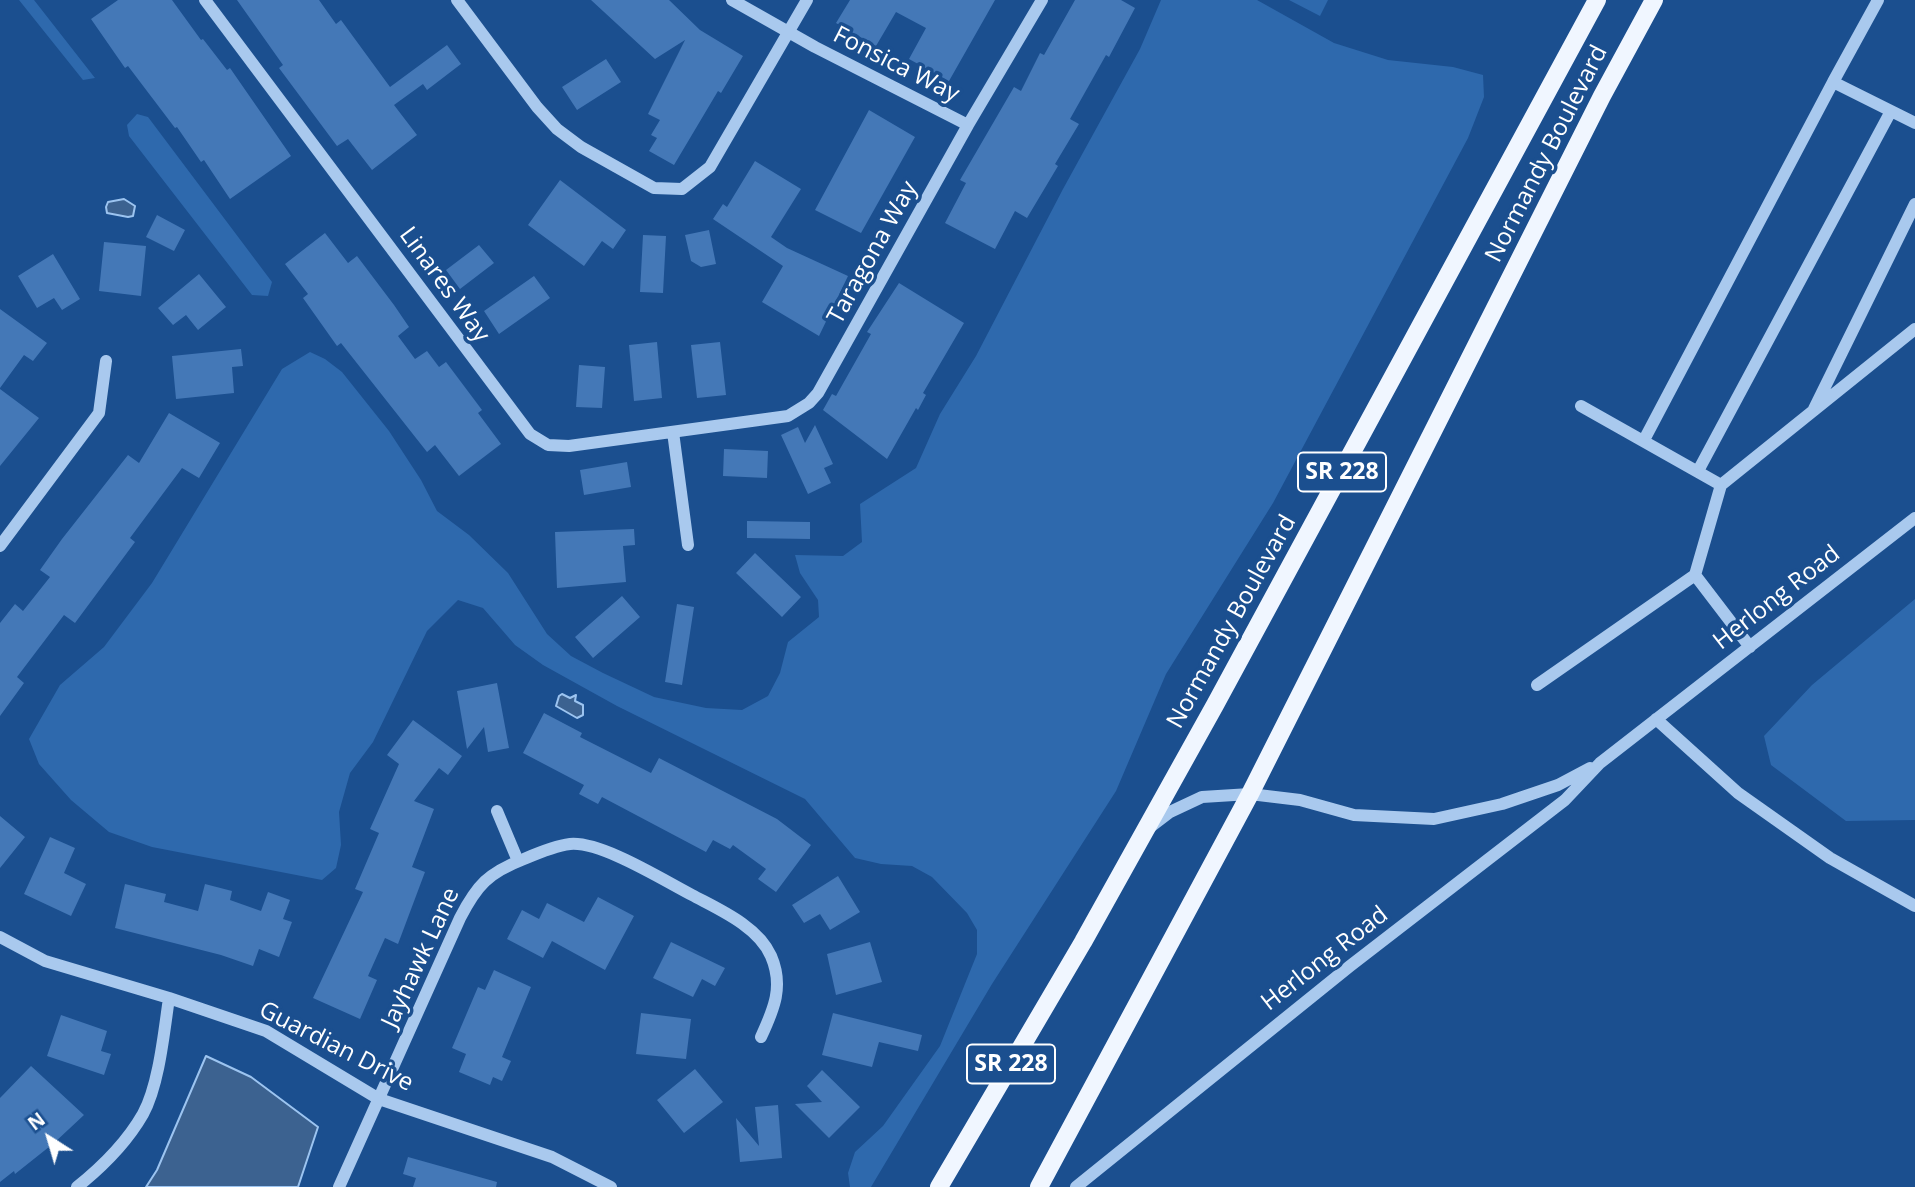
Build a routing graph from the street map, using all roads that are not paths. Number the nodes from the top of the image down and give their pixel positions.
1 (205, 0) edge
2 (457, 0) edge
3 (732, 0) edge
4 (807, 0) edge
5 (1042, 0) edge
6 (1597, 0) edge
7 (1654, 0) edge
8 (1878, 0) edge
9 (788, 32) junction
10 (1833, 82) junction
11 (1891, 111) junction
12 (1915, 122) edge
13 (968, 125) junction
14 (1915, 204) edge
15 (1915, 329) edge
16 (106, 361) dead end
17 (1581, 406) dead end
18 (1812, 412) junction
19 (673, 432) junction
20 (1644, 440) junction
21 (1698, 471) junction
22 (1721, 485) junction
23 (1915, 518) edge
24 (688, 545) dead end
25 (0, 546) edge
26 (1695, 575) junction
27 (1750, 647) junction
28 (1537, 685) dead end
29 (1656, 719) junction
30 (1600, 764) junction
31 (1251, 794) junction
32 (497, 811) dead end
33 (1145, 831) junction
34 (518, 861) junction
35 (1915, 906) edge
36 (0, 937) edge
37 (169, 998) junction
38 (761, 1037) dead end
39 (379, 1099) junction
40 (77, 1187) edge
41 (339, 1187) edge
42 (611, 1187) edge
43 (939, 1187) edge
44 (1038, 1187) edge
45 (1076, 1187) edge

1 - 19 street, Linares Way
2 - 9 street
3 - 9 street, Fonsica Way
4 - 9 street
5 - 13 street, Taragona Way
6 - 33 main road, Normandy Boulevard / SR 228
7 - 31 main road, Normandy Boulevard / SR 228
8 - 10 street
9 - 13 street, Fonsica Way
10 - 11 street
10 - 20 street
11 - 12 street
11 - 21 street
13 - 19 street, Taragona Way
14 - 18 street
15 - 18 street
16 - 25 street
17 - 20 street
18 - 22 street
19 - 24 street
20 - 21 street
21 - 22 street
22 - 26 street
23 - 27 street, Herlong Road
26 - 27 street
26 - 28 street
27 - 29 street, Herlong Road
29 - 30 street, Herlong Road
29 - 35 street
30 - 31 street, Herlong Road
30 - 45 street, Herlong Road
31 - 33 street, Herlong Road
31 - 44 main road, Normandy Boulevard / SR 228
32 - 34 street
33 - 43 main road, Normandy Boulevard / SR 228
34 - 38 street, Jayhawk Lane
34 - 39 street, Jayhawk Lane
36 - 37 street, Guardian Drive
37 - 39 street, Guardian Drive
37 - 40 street
39 - 41 street, Jayhawk Lane
39 - 42 street, Guardian Drive

